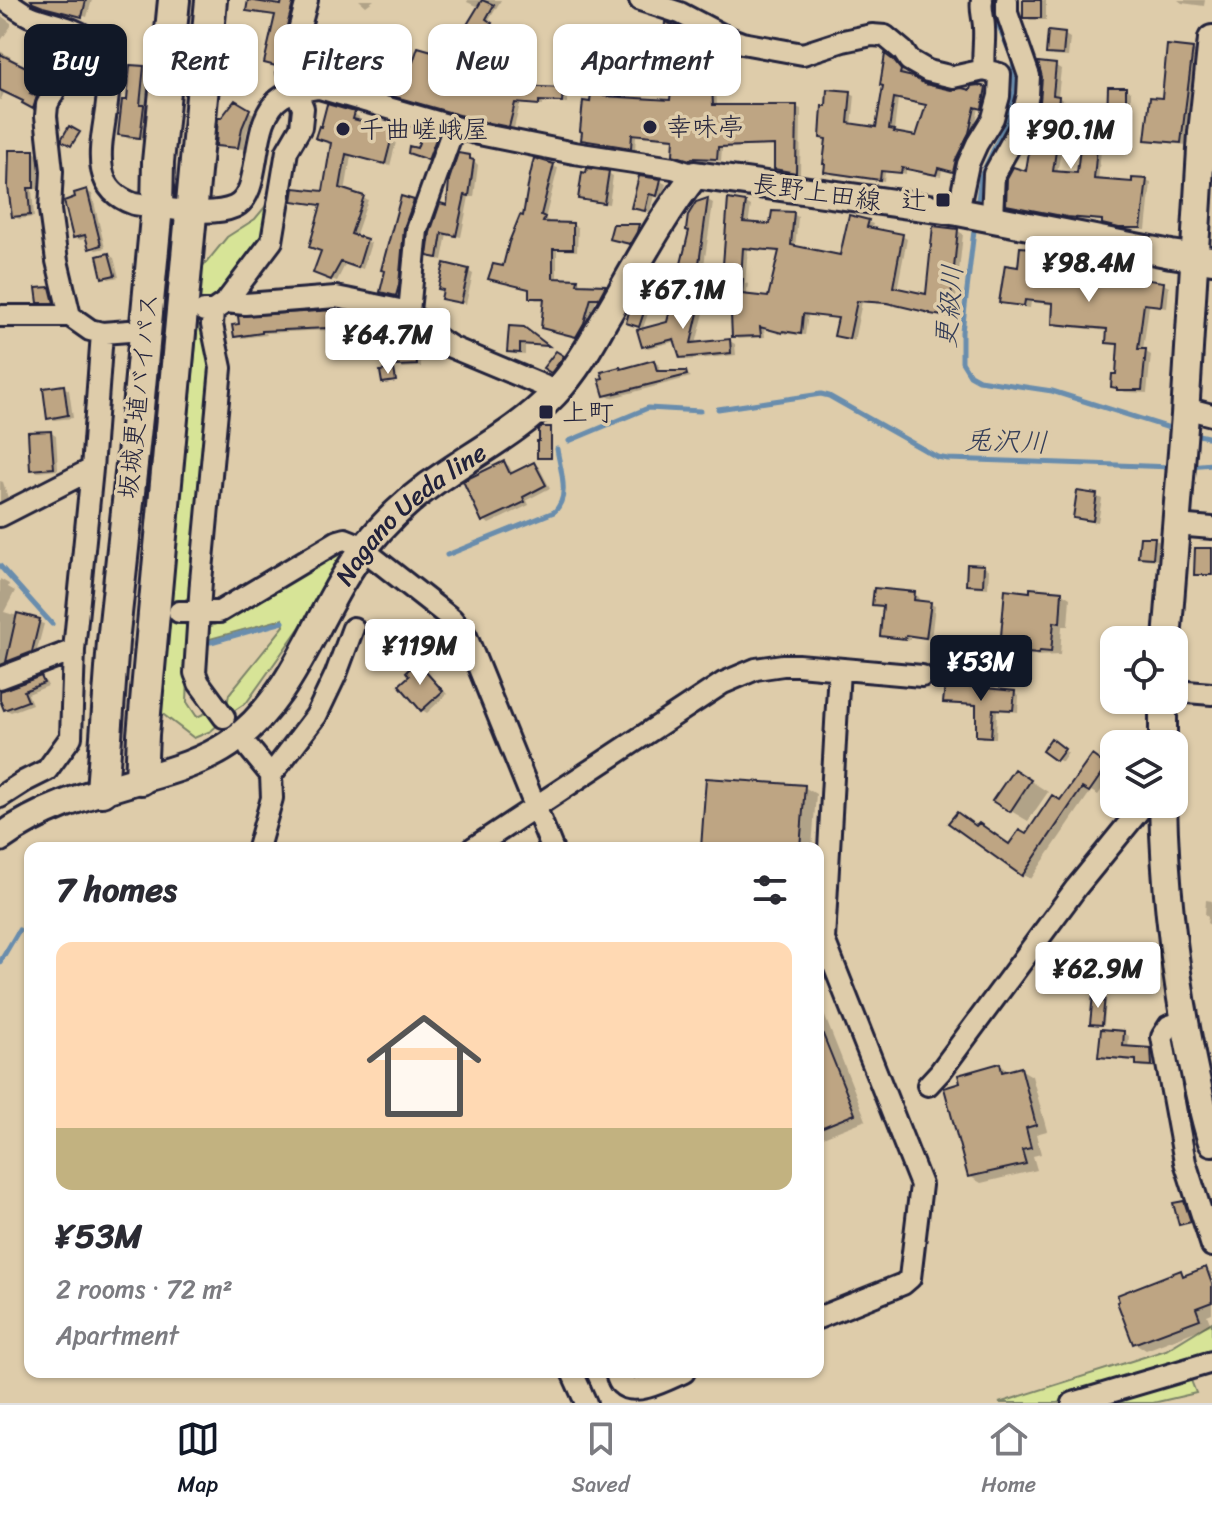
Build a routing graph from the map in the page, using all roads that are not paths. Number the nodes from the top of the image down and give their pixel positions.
1 (4, 0) edge
2 (174, 0) edge
3 (211, 0) edge
4 (307, 0) edge
5 (640, 0) edge
6 (982, 0) edge
7 (1007, 0) edge
8 (55, 24) edge
9 (301, 24) edge
10 (1212, 39) edge
11 (984, 70) junction
12 (52, 96) edge
13 (107, 96) edge
14 (285, 96) edge
15 (297, 96) edge
16 (347, 96) edge
17 (454, 127) junction
18 (695, 175) junction
19 (157, 207) junction
20 (192, 210) junction
21 (976, 215) junction
22 (1203, 259) edge
23 (214, 308) junction
24 (409, 312) junction
25 (0, 316) edge
26 (70, 316) junction
27 (129, 331) dead end
28 (102, 333) junction
29 (553, 395) junction
30 (1185, 411) junction
31 (1212, 415) edge
32 (92, 469) junction
33 (0, 516) edge
34 (1176, 525) junction
35 (1212, 528) edge
36 (363, 550) junction
37 (79, 603) junction
38 (102, 605) dead end
39 (179, 612) dead end
40 (200, 613) junction
41 (1168, 626) edge
42 (353, 628) dead end
43 (74, 650) junction
44 (839, 669) junction
45 (922, 676) dead end
46 (0, 678) edge
47 (1188, 692) edge
48 (1212, 694) edge
49 (224, 717) dead end
50 (249, 748) dead end
51 (271, 775) junction
52 (141, 779) junction
53 (102, 791) junction
54 (0, 797) edge
55 (536, 806) junction
56 (1133, 818) edge
57 (1163, 818) edge
58 (0, 838) edge
59 (260, 842) edge
60 (482, 842) edge
61 (550, 842) edge
62 (824, 940) edge
63 (824, 940) edge
64 (1185, 1021) junction
65 (928, 1085) dead end
66 (1212, 1142) edge
67 (1212, 1246) edge
68 (824, 1316) edge
69 (1212, 1362) edge
70 (575, 1378) edge
71 (618, 1378) edge
72 (669, 1378) edge
73 (586, 1403) edge
74 (1073, 1403) edge

1 - 8 street
2 - 19 highway, 坂城更埴バイパス
3 - 20 highway, 坂城更埴バイパス
4 - 9 street
5 - 11 street
6 - 11 street
7 - 21 street
10 - 22 main road
11 - 21 street
12 - 26 street
13 - 19 street
14 - 20 street
15 - 23 street
16 - 17 street
17 - 18 street
17 - 24 street
18 - 21 main road, 長野上田線
18 - 29 main road, Nagano Ueda line
19 - 20 street
19 - 53 highway, 坂城更埴バイパス
20 - 52 highway, 坂城更埴バイパス
21 - 22 main road
22 - 30 main road
23 - 24 street
23 - 40 street
24 - 29 street
25 - 26 street
26 - 28 street
27 - 28 street
28 - 32 street
29 - 36 main road, Nagano Ueda line
30 - 31 street
30 - 34 main road
32 - 33 street
32 - 37 street
34 - 35 street
34 - 41 main road
36 - 40 street
36 - 52 main road, Nagano Ueda line
36 - 55 street
37 - 38 street
37 - 43 street
39 - 40 street
40 - 49 street
42 - 51 street
43 - 46 street
43 - 54 street
44 - 45 street
44 - 55 street
44 - 63 street
47 - 48 street
50 - 51 street
51 - 59 street
52 - 53 main road, Nagano Ueda line
53 - 58 main road, Nagano Ueda line
55 - 60 street
55 - 61 street
56 - 65 street
57 - 64 main road
62 - 68 street
64 - 66 main road
64 - 67 street
69 - 74 street
70 - 73 street
71 - 72 street

